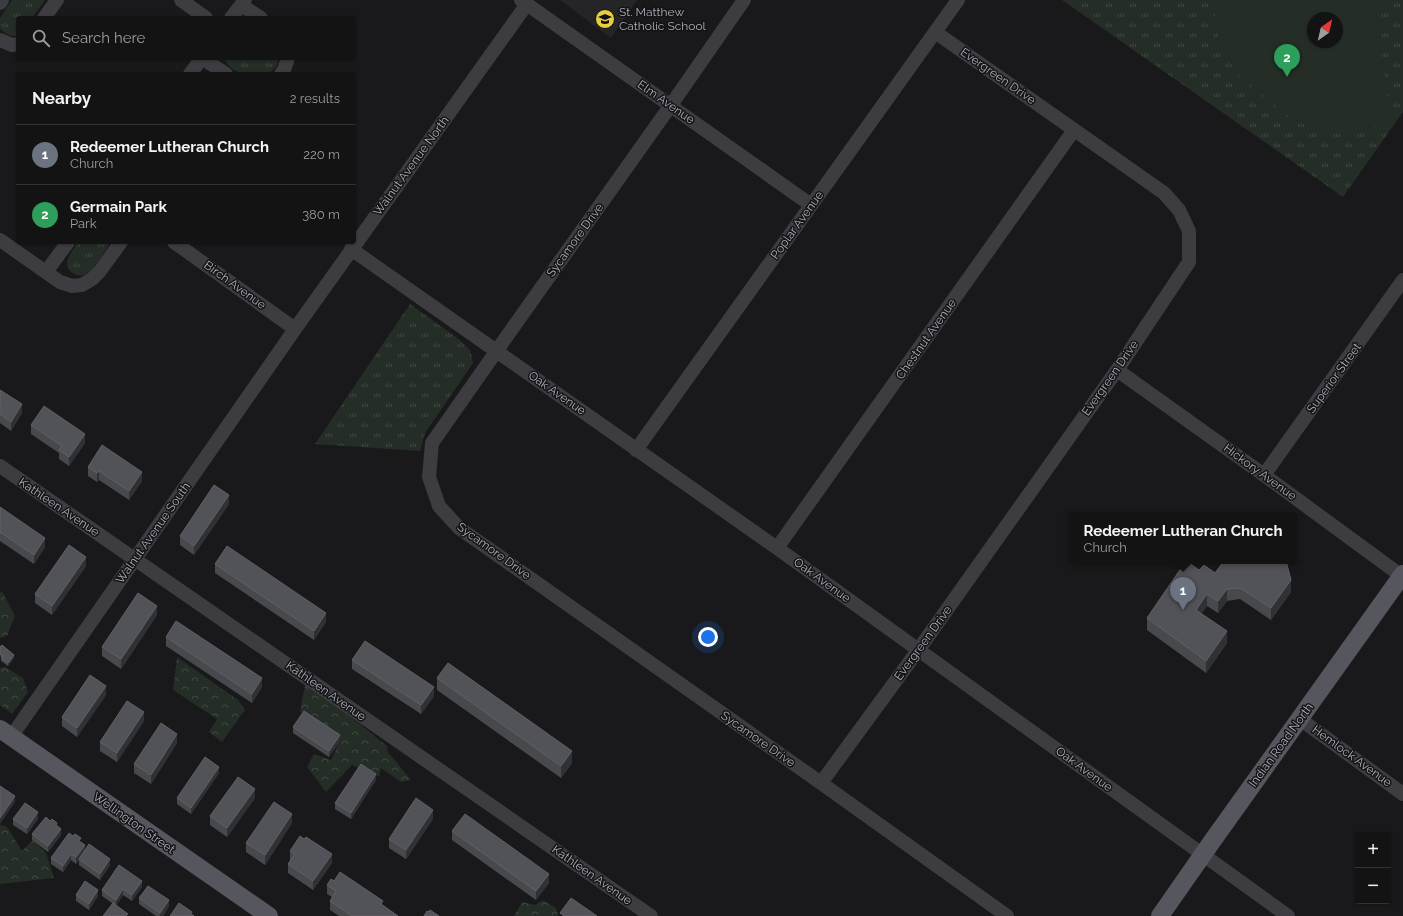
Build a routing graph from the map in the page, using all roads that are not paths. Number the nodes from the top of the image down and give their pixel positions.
1 (2, 0) edge
2 (57, 0) edge
3 (181, 0) edge
4 (744, 0) edge
5 (958, 0) edge
6 (243, 2) edge
7 (524, 2) edge
8 (0, 3) edge
9 (45, 16) edge
10 (203, 16) edge
11 (232, 16) edge
12 (259, 16) edge
13 (935, 32) junction
14 (0, 40) edge
15 (16, 44) edge
16 (200, 60) edge
17 (205, 60) edge
18 (287, 60) edge
19 (192, 72) edge
20 (223, 72) edge
21 (282, 72) edge
22 (671, 105) junction
23 (1074, 130) junction
24 (811, 205) junction
25 (0, 240) edge
26 (356, 242) edge
27 (67, 244) edge
28 (120, 244) edge
29 (177, 244) edge
30 (355, 244) edge
31 (351, 249) junction
32 (46, 272) junction
33 (1403, 280) edge
34 (295, 329) junction
35 (496, 351) junction
36 (1117, 370) junction
37 (636, 450) junction
38 (0, 466) edge
39 (1264, 475) junction
40 (778, 548) junction
41 (134, 558) junction
42 (1403, 576) edge
43 (919, 649) junction
44 (1300, 718) junction
45 (5, 733) edge
46 (822, 783) junction
47 (1403, 794) edge
48 (1203, 854) junction
49 (269, 916) edge
50 (651, 916) edge
51 (1007, 916) edge
52 (1160, 916) edge
53 (1288, 916) edge

1 - 8 street
2 - 9 street
3 - 10 street
4 - 22 street, Sycamore Drive
5 - 13 street, Poplar Avenue
6 - 11 street
6 - 12 street
7 - 22 street, Elm Avenue
7 - 26 street, Walnut Avenue North
13 - 23 street, Evergreen Drive
13 - 24 street, Poplar Avenue
14 - 15 street
16 - 19 street
17 - 20 street
18 - 21 street
22 - 24 street, Elm Avenue
22 - 35 street, Sycamore Drive
23 - 36 street, Evergreen Drive
23 - 40 street, Chestnut Avenue
24 - 37 street, Poplar Avenue
25 - 32 street
27 - 32 street
28 - 32 street
29 - 34 street, Birch Avenue
30 - 31 street, Walnut Avenue North
31 - 34 street, Walnut Avenue North
31 - 35 street, Oak Avenue
33 - 39 street, Superior Street
34 - 41 street, Walnut Avenue South
35 - 37 street, Oak Avenue
35 - 46 street, Sycamore Drive
36 - 39 street, Hickory Avenue
36 - 43 street, Evergreen Drive
37 - 40 street, Oak Avenue
38 - 41 street, Kathleen Avenue
39 - 42 street, Hickory Avenue
40 - 43 street, Oak Avenue
41 - 45 street, Walnut Avenue South
41 - 50 street, Kathleen Avenue
42 - 44 main road, Indian Road North
43 - 46 street, Evergreen Drive
43 - 48 street, Oak Avenue
44 - 47 street, Hemlock Avenue
44 - 48 main road, Indian Road North
45 - 49 main road, Wellington Street
46 - 51 street, Sycamore Drive
48 - 52 main road, Indian Road North
48 - 53 street, Oak Avenue

